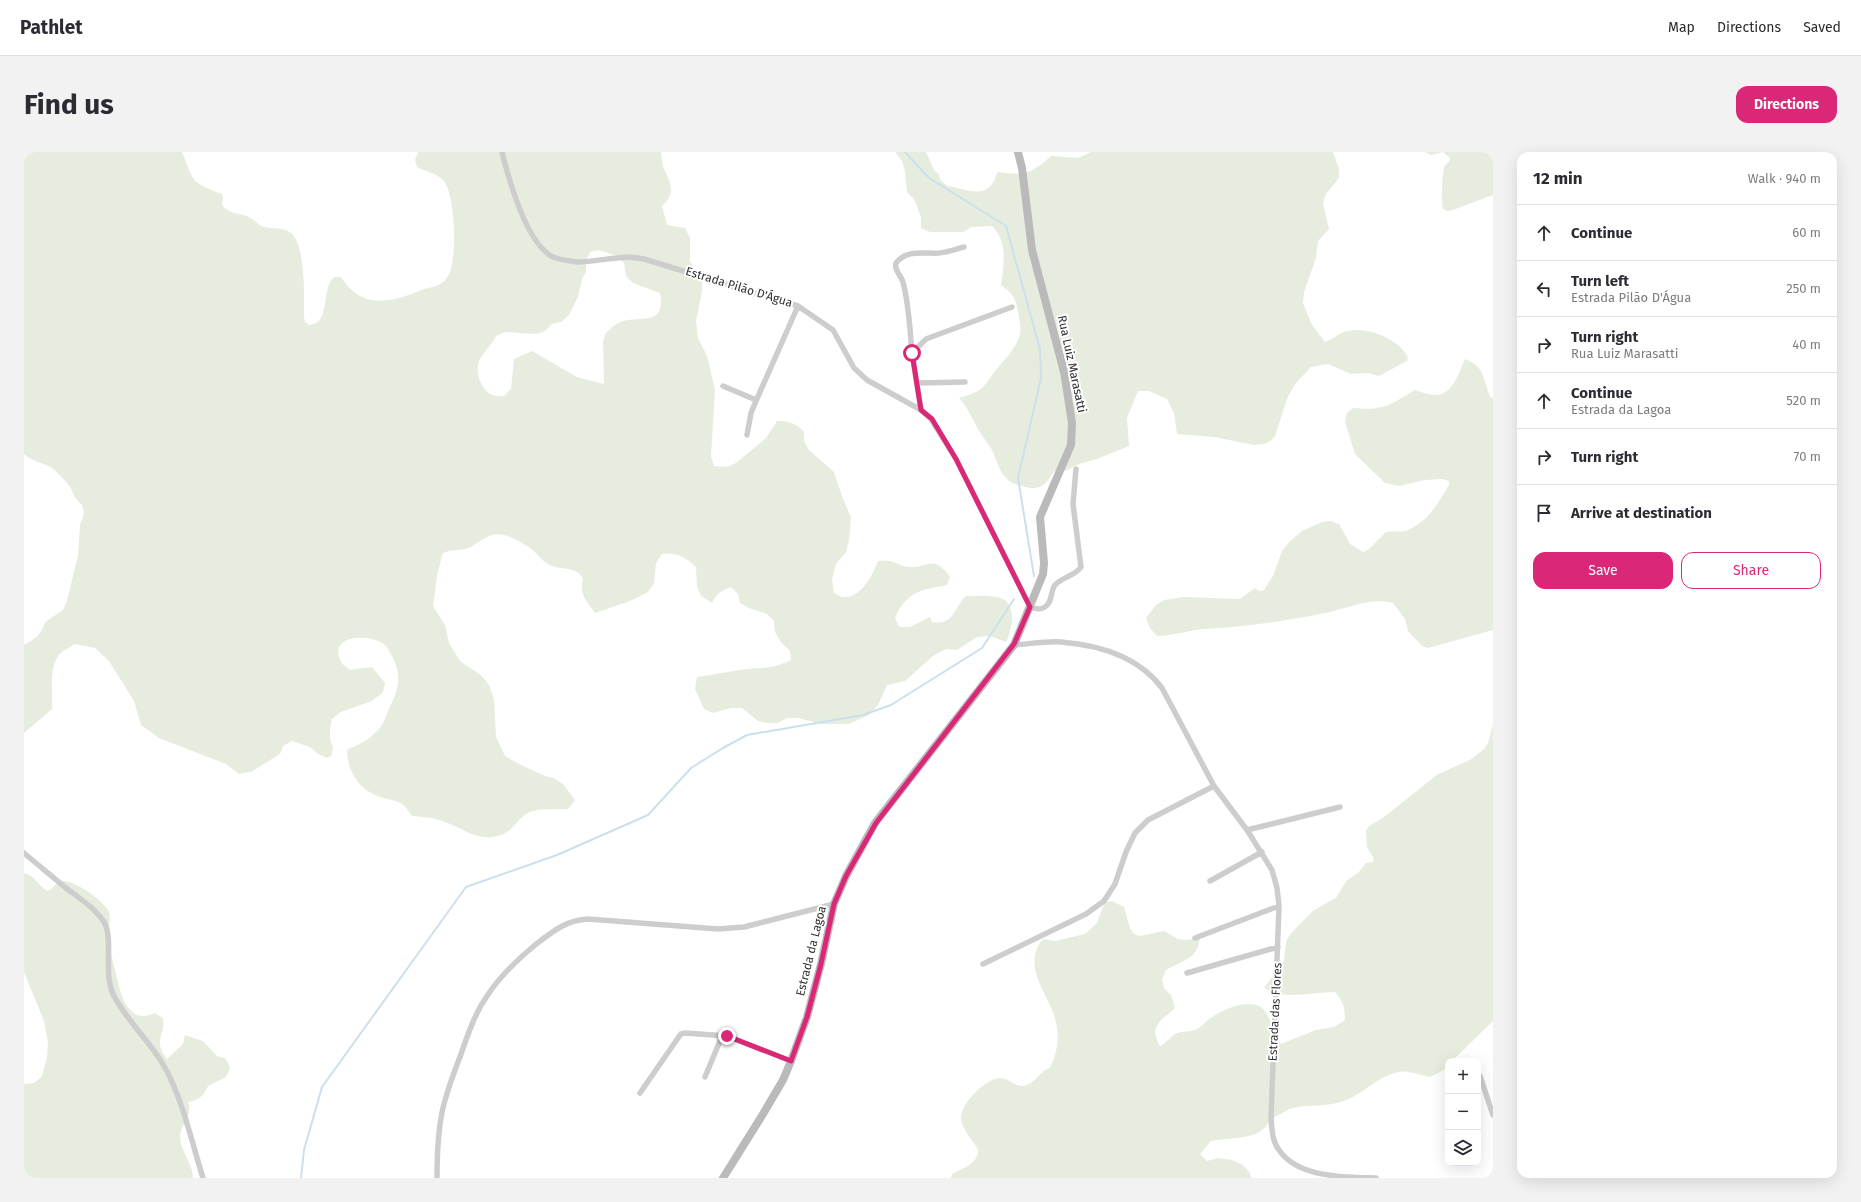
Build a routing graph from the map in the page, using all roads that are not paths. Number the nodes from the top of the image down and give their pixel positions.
1 (502, 152) edge
2 (1018, 152) edge
3 (964, 246) dead end
4 (798, 306) junction
5 (1012, 307) dead end
6 (912, 353) junction
7 (965, 382) dead end
8 (918, 383) junction
9 (723, 386) dead end
10 (756, 400) junction
11 (921, 410) junction
12 (747, 435) dead end
13 (1076, 469) dead end
14 (1030, 607) junction
15 (1014, 644) junction
16 (1214, 786) junction
17 (1340, 807) dead end
18 (1247, 830) junction
19 (1262, 852) junction
20 (24, 853) edge
21 (1210, 881) dead end
22 (834, 904) junction
23 (1279, 906) junction
24 (1194, 938) dead end
25 (1278, 947) junction
26 (983, 964) dead end
27 (1187, 973) dead end
28 (722, 1036) junction
29 (791, 1061) junction
30 (705, 1077) dead end
31 (1481, 1079) edge
32 (640, 1093) dead end
33 (1493, 1115) edge
34 (203, 1178) edge
35 (437, 1178) edge
36 (723, 1178) edge
37 (1376, 1178) edge

1 - 4 street, Estrada Pilão D'Água
2 - 14 street, Rua Luiz Marasatti
3 - 6 street
4 - 10 street
4 - 11 street, Estrada Pilão D'Água
5 - 6 street
6 - 8 street
7 - 8 street
8 - 11 street
9 - 10 street
10 - 12 street
11 - 14 street, Estrada Pilão D'Água
13 - 14 street
14 - 15 street, Rua Luiz Marasatti
15 - 16 street, Estrada das Flores
15 - 22 street, Estrada da Lagoa
16 - 18 street, Estrada das Flores
16 - 26 street
17 - 18 street
18 - 19 street, Estrada das Flores
19 - 21 street
19 - 23 street, Estrada das Flores
20 - 34 street
22 - 29 street, Estrada da Lagoa
22 - 35 street
23 - 24 street
23 - 25 street, Estrada das Flores
25 - 27 street
25 - 37 street, Estrada das Flores
28 - 29 street
28 - 30 street
28 - 32 street
29 - 36 street, Estrada da Lagoa
31 - 33 street

